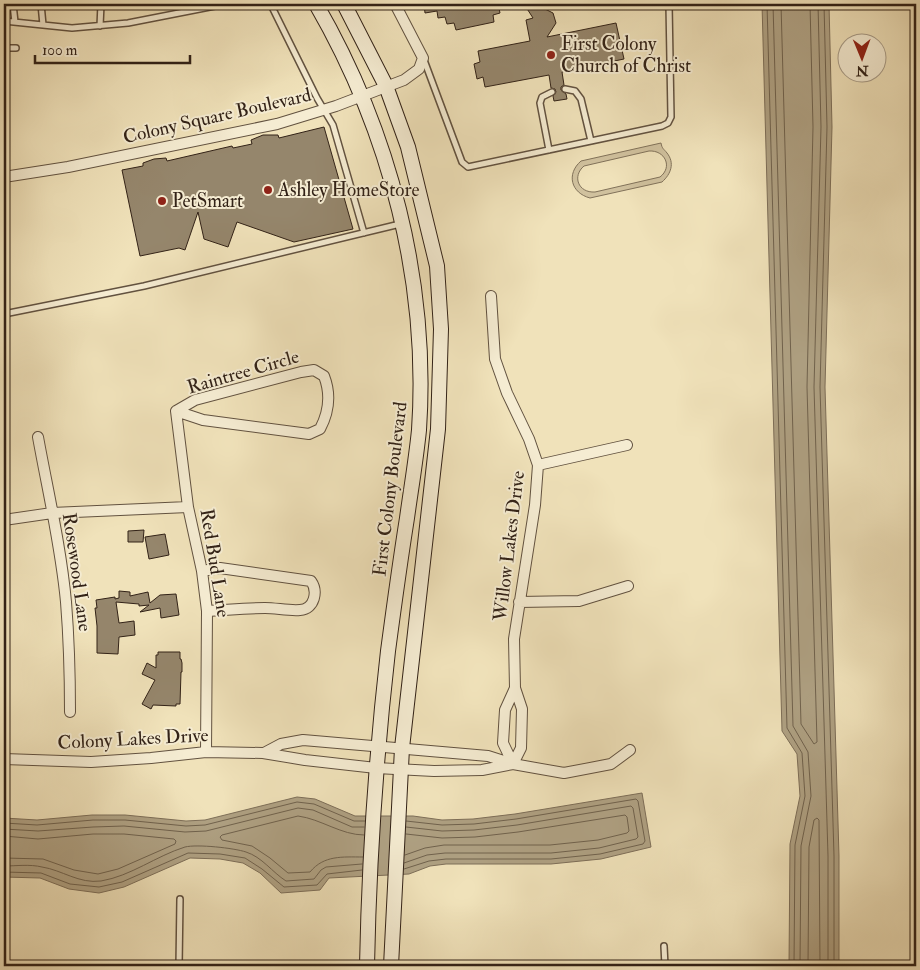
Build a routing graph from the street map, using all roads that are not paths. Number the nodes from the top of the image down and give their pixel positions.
1 (14, 4) edge
2 (41, 4) edge
3 (101, 4) edge
4 (220, 4) edge
5 (229, 4) edge
6 (272, 4) edge
7 (316, 4) edge
8 (344, 4) edge
9 (395, 4) edge
10 (669, 4) edge
11 (4, 21) edge
12 (15, 22) junction
13 (43, 25) junction
14 (100, 26) junction
15 (4, 48) edge
16 (16, 48) dead end
17 (423, 58) junction
18 (386, 86) junction
19 (565, 89) dead end
20 (552, 92) dead end
21 (361, 96) junction
22 (324, 110) junction
23 (591, 141) junction
24 (549, 150) junction
25 (4, 177) edge
26 (425, 215) junction
27 (402, 223) junction
28 (364, 233) junction
29 (491, 296) dead end
30 (4, 314) edge
31 (176, 410) junction
32 (38, 437) dead end
33 (627, 445) dead end
34 (538, 465) junction
35 (188, 507) junction
36 (52, 513) junction
37 (4, 520) edge
38 (403, 546) junction
39 (426, 548) junction
40 (202, 571) junction
41 (628, 586) dead end
42 (519, 602) junction
43 (208, 611) junction
44 (515, 688) junction
45 (70, 712) dead end
46 (379, 746) junction
47 (402, 748) junction
48 (630, 750) dead end
49 (206, 752) junction
50 (263, 753) junction
51 (4, 759) edge
52 (513, 764) junction
53 (376, 768) junction
54 (400, 769) junction
55 (180, 899) dead end
56 (664, 946) dead end
57 (178, 966) edge
58 (367, 966) edge
59 (390, 966) edge
60 (665, 966) edge

1 - 12 lane
2 - 13 lane
3 - 14 lane
4 - 5 lane
4 - 14 lane
6 - 22 lane
7 - 21 main road, First Colony Boulevard
8 - 18 main road, First Colony Boulevard
9 - 17 street
10 - 23 lane
11 - 12 lane
12 - 13 lane
13 - 14 lane
15 - 16 lane
17 - 18 street, Colony Square Boulevard
17 - 24 lane
18 - 21 street, Colony Square Boulevard
18 - 26 main road, First Colony Boulevard
19 - 23 lane
20 - 24 lane
21 - 22 street, Colony Square Boulevard
21 - 27 main road, First Colony Boulevard
22 - 25 street, Colony Square Boulevard
22 - 28 lane
23 - 24 lane
26 - 27 main road
26 - 39 main road, First Colony Boulevard
27 - 28 lane
27 - 38 main road, First Colony Boulevard
28 - 30 lane
29 - 34 street, Willow Lakes Drive
31 - 31 street, Raintree Circle
31 - 35 street, Red Bud Lane
32 - 36 street, Rosewood Lane
33 - 34 street
34 - 42 street, Willow Lakes Drive
35 - 36 street
35 - 40 street, Red Bud Lane
36 - 37 street
36 - 45 street, Rosewood Lane
38 - 39 main road
38 - 46 main road, First Colony Boulevard
39 - 47 main road, First Colony Boulevard
40 - 43 street, Red Bud Lane
40 - 43 street
41 - 42 street
42 - 44 street, Willow Lakes Drive
43 - 49 street, Red Bud Lane
44 - 52 street, Willow Lakes Drive
44 - 52 street, Willow Lakes Drive
46 - 47 street, Colony Lakes Drive
46 - 50 street, Colony Lakes Drive
46 - 53 main road, First Colony Boulevard
47 - 52 street, Colony Lakes Drive
47 - 54 main road, First Colony Boulevard
48 - 52 street, Colony Lakes Drive
49 - 50 street, Colony Lakes Drive
49 - 51 street, Colony Lakes Drive
50 - 53 street, Colony Lakes Drive
52 - 54 street, Colony Lakes Drive
53 - 54 street, Colony Lakes Drive
53 - 58 main road, First Colony Boulevard
54 - 59 main road, First Colony Boulevard
55 - 57 lane
56 - 60 lane

